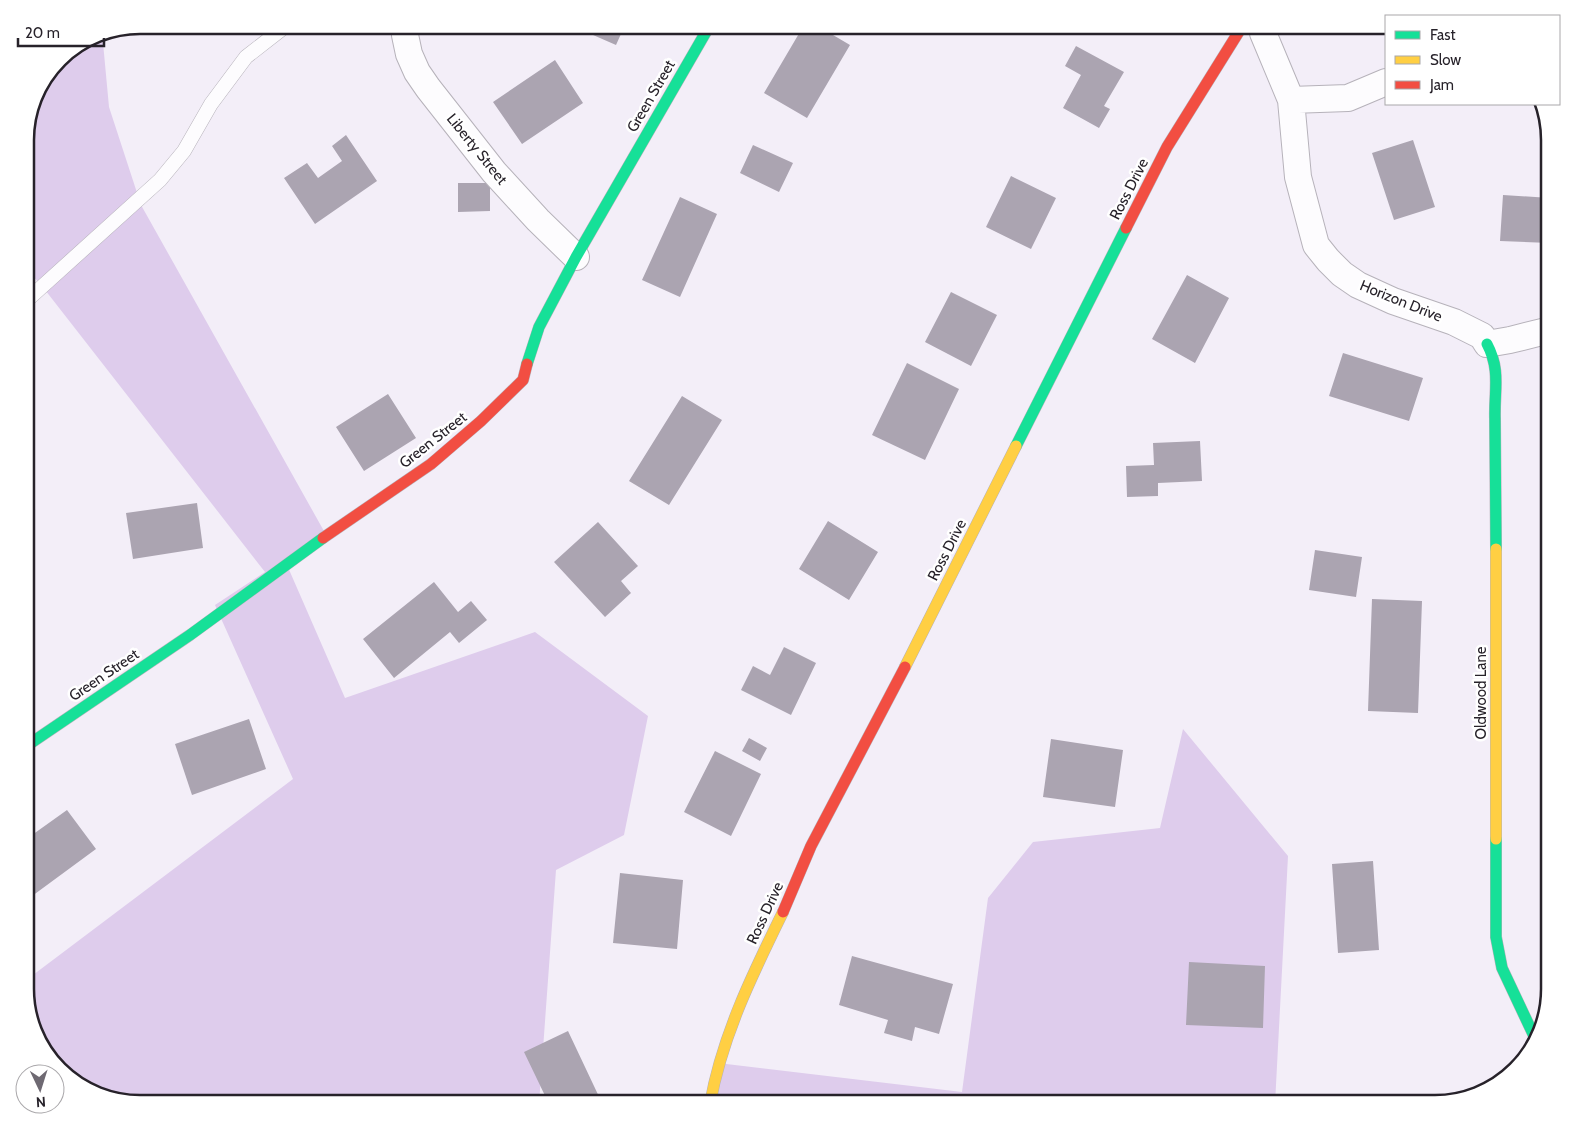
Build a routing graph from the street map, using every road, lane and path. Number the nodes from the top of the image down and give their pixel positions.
1 (275, 34) edge
2 (405, 34) edge
3 (705, 34) edge
4 (1237, 34) edge
5 (1263, 34) edge
6 (1385, 82) edge
7 (1291, 100) junction
8 (576, 257) junction
9 (34, 294) edge
10 (1541, 332) edge
11 (1487, 344) junction
12 (34, 741) edge
13 (1532, 1032) edge
14 (712, 1095) edge

1 - 9 lane
2 - 8 street, Liberty Street
3 - 8 street, Green Street
4 - 14 street, Ross Drive
5 - 7 street, Horizon Drive
6 - 7 street
7 - 11 street, Horizon Drive
8 - 12 street, Green Street
10 - 11 street
11 - 13 street, Oldwood Lane

